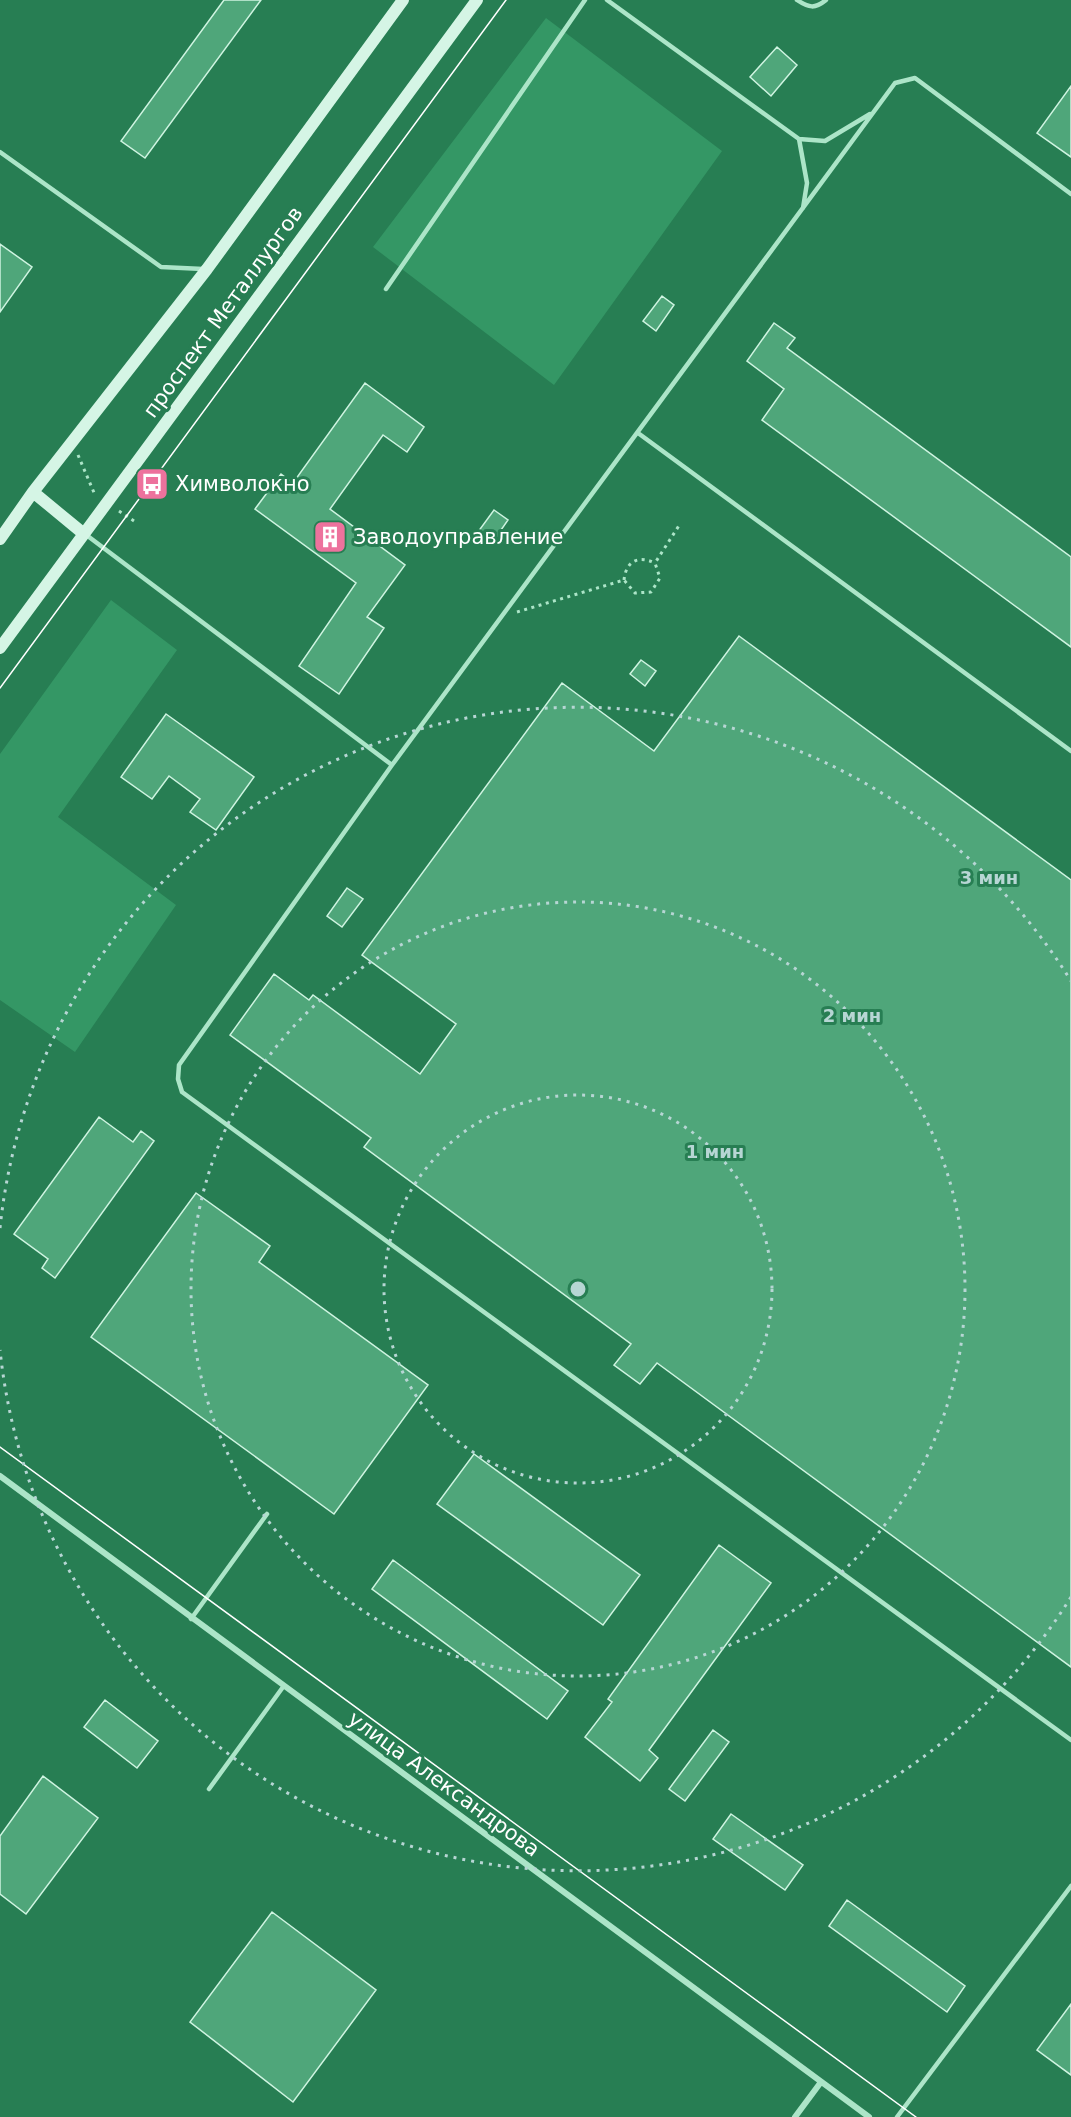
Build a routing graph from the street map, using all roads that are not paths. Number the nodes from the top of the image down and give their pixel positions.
1 (404, 0) edge
2 (477, 0) edge
3 (585, 0) edge
4 (607, 0) edge
5 (797, 0) edge
6 (826, 0) edge
7 (873, 112) junction
8 (800, 139) junction
9 (0, 152) edge
10 (1071, 194) edge
11 (803, 209) junction
12 (207, 269) junction
13 (386, 289) dead end
14 (638, 432) junction
15 (33, 492) junction
16 (84, 534) junction
17 (0, 539) edge
18 (0, 648) edge
19 (1071, 751) edge
20 (392, 765) junction
21 (0, 1476) edge
22 (267, 1514) dead end
23 (190, 1619) junction
24 (283, 1687) junction
25 (1071, 1740) edge
26 (209, 1789) dead end
27 (1071, 1886) edge
28 (821, 2082) junction
29 (795, 2117) edge
30 (869, 2117) edge
31 (897, 2117) edge

1 - 12 street, проспект Металлургов
2 - 16 street, проспект Металлургов
3 - 13 lane
4 - 8 lane
5 - 6 lane
7 - 8 lane
7 - 10 lane
7 - 11 lane
8 - 11 lane
9 - 12 lane
11 - 14 lane
12 - 15 street, проспект Металлургов
14 - 19 lane
14 - 20 lane
15 - 16 street
15 - 17 street, проспект Металлургов
16 - 18 street, проспект Металлургов
16 - 20 lane
20 - 25 lane
21 - 23 street, улица Александрова
22 - 23 lane
23 - 24 street, улица Александрова
24 - 26 lane
24 - 28 street, улица Александрова
27 - 31 lane
28 - 29 street
28 - 30 street, улица Александрова

